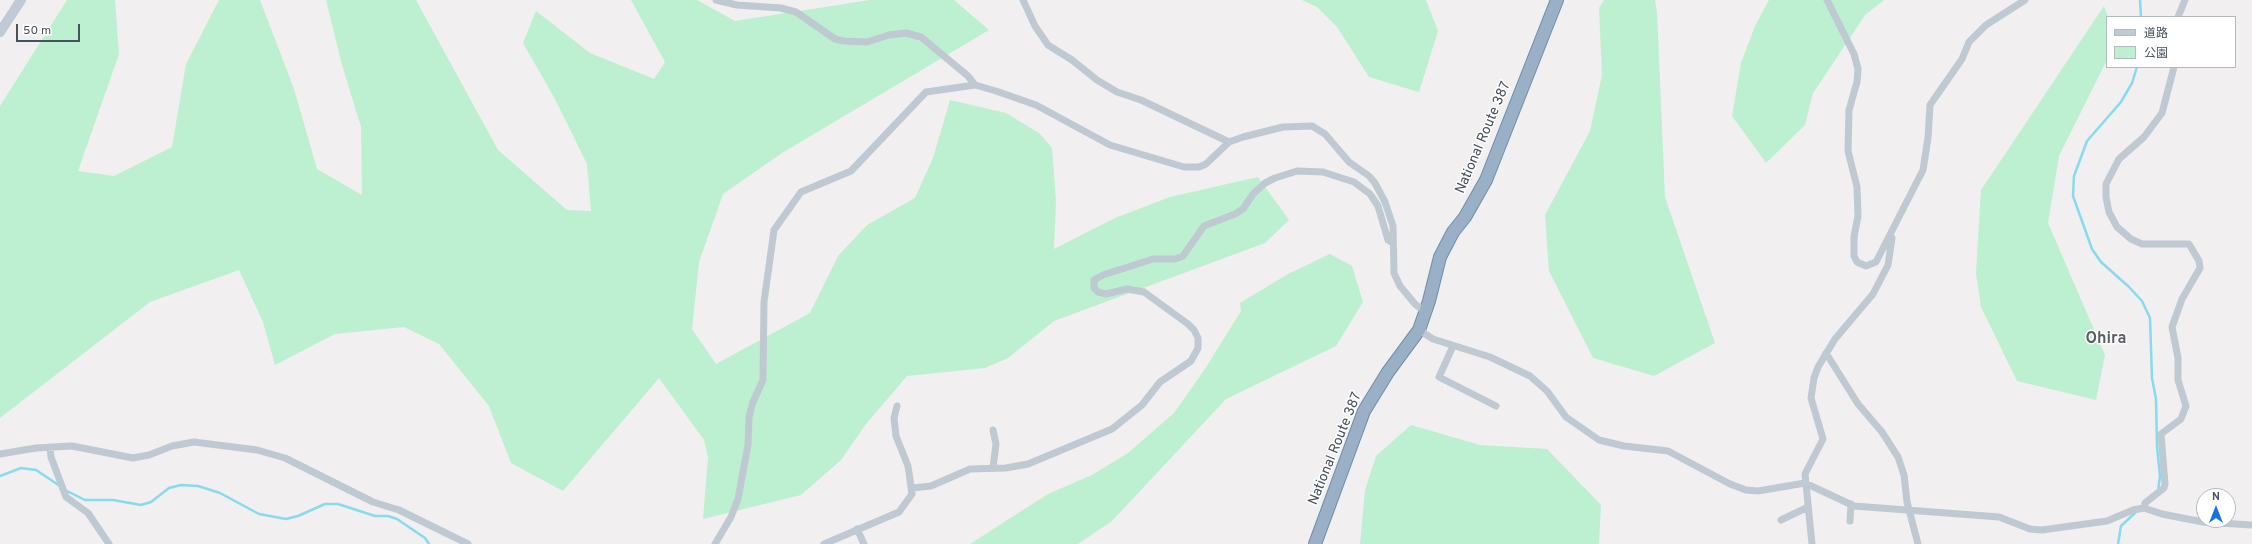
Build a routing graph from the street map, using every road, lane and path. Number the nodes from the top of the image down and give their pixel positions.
1 (21, 0) edge
2 (716, 0) edge
3 (1023, 0) edge
4 (1557, 0) edge
5 (1827, 0) edge
6 (2025, 0) edge
7 (2185, 0) edge
8 (2178, 16) edge
9 (0, 32) edge
10 (2174, 68) edge
11 (975, 86) junction
12 (1229, 142) junction
13 (1906, 203) junction
14 (1393, 242) junction
15 (1425, 312) junction
16 (1418, 330) junction
17 (1453, 346) junction
18 (1826, 353) junction
19 (897, 406) dead end
20 (1496, 406) dead end
21 (993, 430) dead end
22 (50, 447) junction
23 (0, 454) edge
24 (993, 468) junction
25 (1805, 484) junction
26 (912, 488) junction
27 (1851, 504) junction
28 (1808, 508) junction
29 (2144, 508) junction
30 (1910, 510) junction
31 (1781, 520) dead end
32 (1850, 521) dead end
33 (2252, 525) edge
34 (857, 530) junction
35 (109, 544) edge
36 (468, 544) edge
37 (715, 544) edge
38 (824, 544) edge
39 (864, 544) edge
40 (1315, 544) edge
41 (1812, 544) edge
42 (1918, 544) edge

1 - 9 main road
2 - 11 street
3 - 12 street
4 - 15 highway, National Route 387
5 - 13 street
6 - 13 street
7 - 8 street
10 - 29 street
11 - 12 street
11 - 37 street
12 - 14 street
13 - 18 street
14 - 15 street
14 - 24 street
15 - 16 highway, National Route 387
16 - 17 street
16 - 40 highway, National Route 387
17 - 20 street
17 - 25 street
18 - 25 street
18 - 30 street
19 - 26 street
21 - 24 street
22 - 23 street
22 - 35 street
22 - 36 street
24 - 26 street
25 - 27 street
25 - 28 street
26 - 34 street
27 - 30 street
27 - 32 street
28 - 31 street
28 - 41 street
29 - 30 street
29 - 33 street
30 - 42 street
34 - 38 street
34 - 39 street

